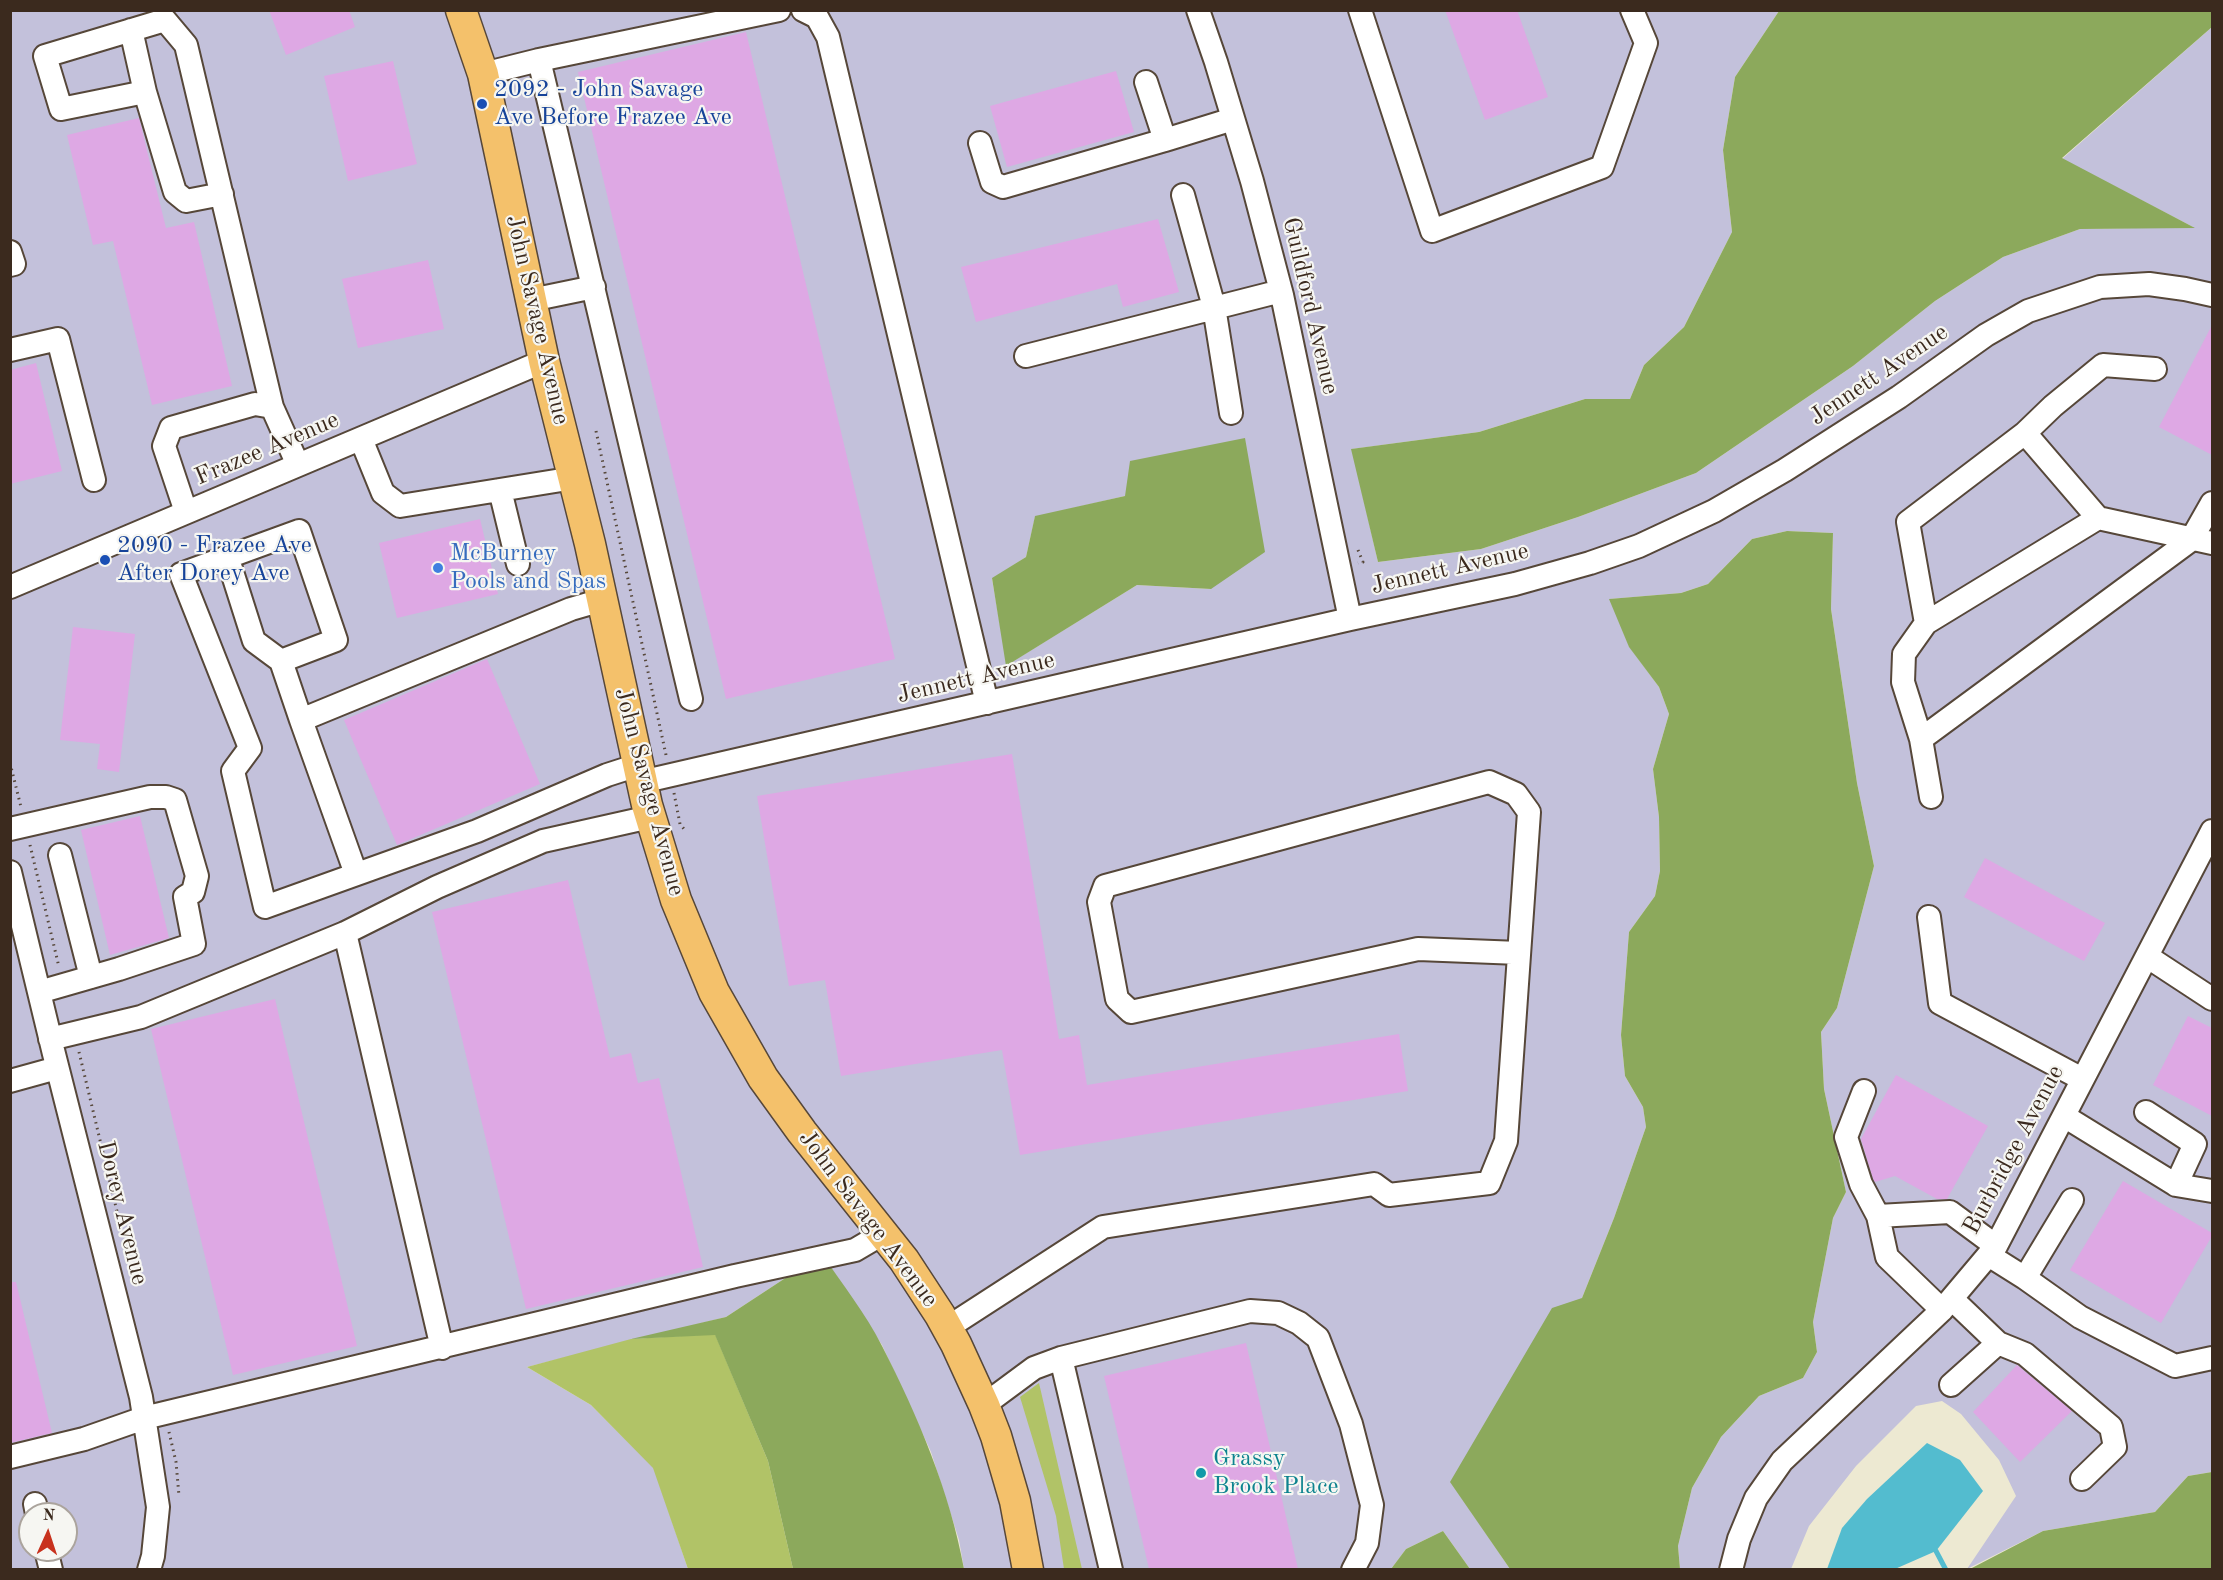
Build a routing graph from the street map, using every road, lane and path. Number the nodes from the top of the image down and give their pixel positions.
1 (461, 10) edge
2 (779, 10) edge
3 (803, 10) edge
4 (1198, 10) edge
5 (1360, 10) edge
6 (1632, 10) edge
7 (131, 30) junction
8 (539, 60) junction
9 (483, 74) junction
10 (1146, 82) dead end
11 (145, 92) junction
12 (1233, 119) junction
13 (1165, 140) junction
14 (980, 143) dead end
15 (222, 194) junction
16 (1183, 195) dead end
17 (10, 252) edge
18 (10, 265) edge
19 (594, 288) junction
20 (1281, 291) junction
21 (2212, 296) edge
22 (531, 300) junction
23 (1214, 307) junction
24 (10, 350) edge
25 (1026, 356) dead end
26 (544, 361) junction
27 (2155, 369) dead end
28 (272, 407) junction
29 (1231, 413) dead end
30 (596, 431) dead end
31 (2025, 433) junction
32 (361, 439) junction
33 (298, 465) junction
34 (574, 478) junction
35 (94, 480) dead end
36 (500, 490) junction
37 (2212, 503) edge
38 (186, 512) junction
39 (2098, 518) junction
40 (2202, 541) edge
41 (227, 556) junction
42 (518, 564) dead end
43 (10, 587) edge
44 (602, 600) junction
45 (1350, 620) junction
46 (1926, 623) junction
47 (281, 662) junction
48 (691, 699) dead end
49 (987, 703) junction
50 (301, 720) junction
51 (1922, 739) junction
52 (639, 773) junction
53 (670, 775) junction
54 (1931, 797) dead end
55 (650, 817) junction
56 (10, 829) edge
57 (684, 829) dead end
58 (2212, 831) edge
59 (60, 855) dead end
60 (10, 872) edge
61 (356, 874) junction
62 (1929, 917) dead end
63 (345, 933) junction
64 (1519, 953) junction
65 (2148, 957) junction
66 (91, 977) junction
67 (39, 992) junction
68 (2212, 999) edge
69 (50, 1039) junction
70 (57, 1068) junction
71 (2082, 1079) junction
72 (10, 1081) edge
73 (1864, 1091) dead end
74 (2146, 1112) dead end
75 (2064, 1116) junction
76 (2176, 1185) junction
77 (2212, 1191) edge
78 (2072, 1200) dead end
79 (1878, 1216) junction
80 (884, 1233) junction
81 (1993, 1251) junction
82 (2025, 1278) junction
83 (1947, 1304) junction
84 (947, 1328) junction
85 (1998, 1343) junction
86 (442, 1348) junction
87 (1062, 1358) junction
88 (2212, 1358) edge
89 (1951, 1385) dead end
90 (984, 1405) junction
91 (144, 1418) junction
92 (10, 1457) edge
93 (2082, 1479) dead end
94 (149, 1569) edge
95 (1029, 1569) edge
96 (1111, 1569) edge
97 (1353, 1569) edge
98 (1731, 1569) edge

1 - 9 main road, John Savage Avenue
2 - 8 street
3 - 49 street
4 - 12 street, Guildford Avenue
5 - 6 street
7 - 11 street
7 - 11 street
7 - 15 street
8 - 9 street
8 - 19 street
9 - 22 main road, John Savage Avenue
10 - 13 street
11 - 15 street
12 - 13 street
12 - 20 street, Guildford Avenue
13 - 14 street
15 - 28 street
16 - 23 street
17 - 18 street
19 - 22 street
19 - 48 street
20 - 23 street
20 - 45 street, Guildford Avenue
21 - 45 street, Jennett Avenue
22 - 26 main road, John Savage Avenue
23 - 25 street
23 - 29 street
24 - 35 street
26 - 32 street, Frazee Avenue
26 - 34 main road, John Savage Avenue
27 - 31 street
28 - 33 street
28 - 38 street
30 - 53 path
31 - 39 street
31 - 46 street
32 - 33 street, Frazee Avenue
32 - 36 street
33 - 38 street, Frazee Avenue
34 - 36 street
34 - 44 main road, John Savage Avenue
36 - 42 street
37 - 40 street
38 - 43 street, Frazee Avenue
39 - 40 street
39 - 46 street
40 - 51 street
41 - 47 street
41 - 47 street
41 - 61 street, Jennett Avenue
44 - 50 street
44 - 52 main road, John Savage Avenue
45 - 49 street, Jennett Avenue
46 - 51 street
47 - 50 street
49 - 53 street, Jennett Avenue
50 - 61 street
51 - 54 street
52 - 53 street, Jennett Avenue
52 - 55 main road, John Savage Avenue
52 - 61 street, Jennett Avenue
53 - 57 path
55 - 63 street
55 - 80 main road, John Savage Avenue
56 - 66 street
58 - 65 street, Burbridge Avenue
59 - 66 street
60 - 67 street, Dorey Avenue
62 - 71 street
63 - 69 street
63 - 86 street
64 - 64 street
64 - 84 street
65 - 68 street
65 - 71 street, Burbridge Avenue
66 - 67 street
67 - 69 street, Dorey Avenue
69 - 70 street, Dorey Avenue
70 - 72 street
70 - 91 street, Dorey Avenue
71 - 75 street, Burbridge Avenue
73 - 79 street
74 - 76 street
75 - 76 street
75 - 81 street, Burbridge Avenue
76 - 77 street
78 - 82 street
79 - 81 street
79 - 83 street
80 - 84 main road, John Savage Avenue
80 - 86 street
81 - 82 street
81 - 83 street, Burbridge Avenue
82 - 88 street
83 - 85 street
83 - 98 street, Burbridge Avenue
84 - 90 main road, John Savage Avenue
85 - 89 street
85 - 93 street
86 - 91 street
87 - 90 street
87 - 96 street
87 - 97 street
90 - 95 main road, John Savage Avenue
91 - 92 street
91 - 94 street, Dorey Avenue

